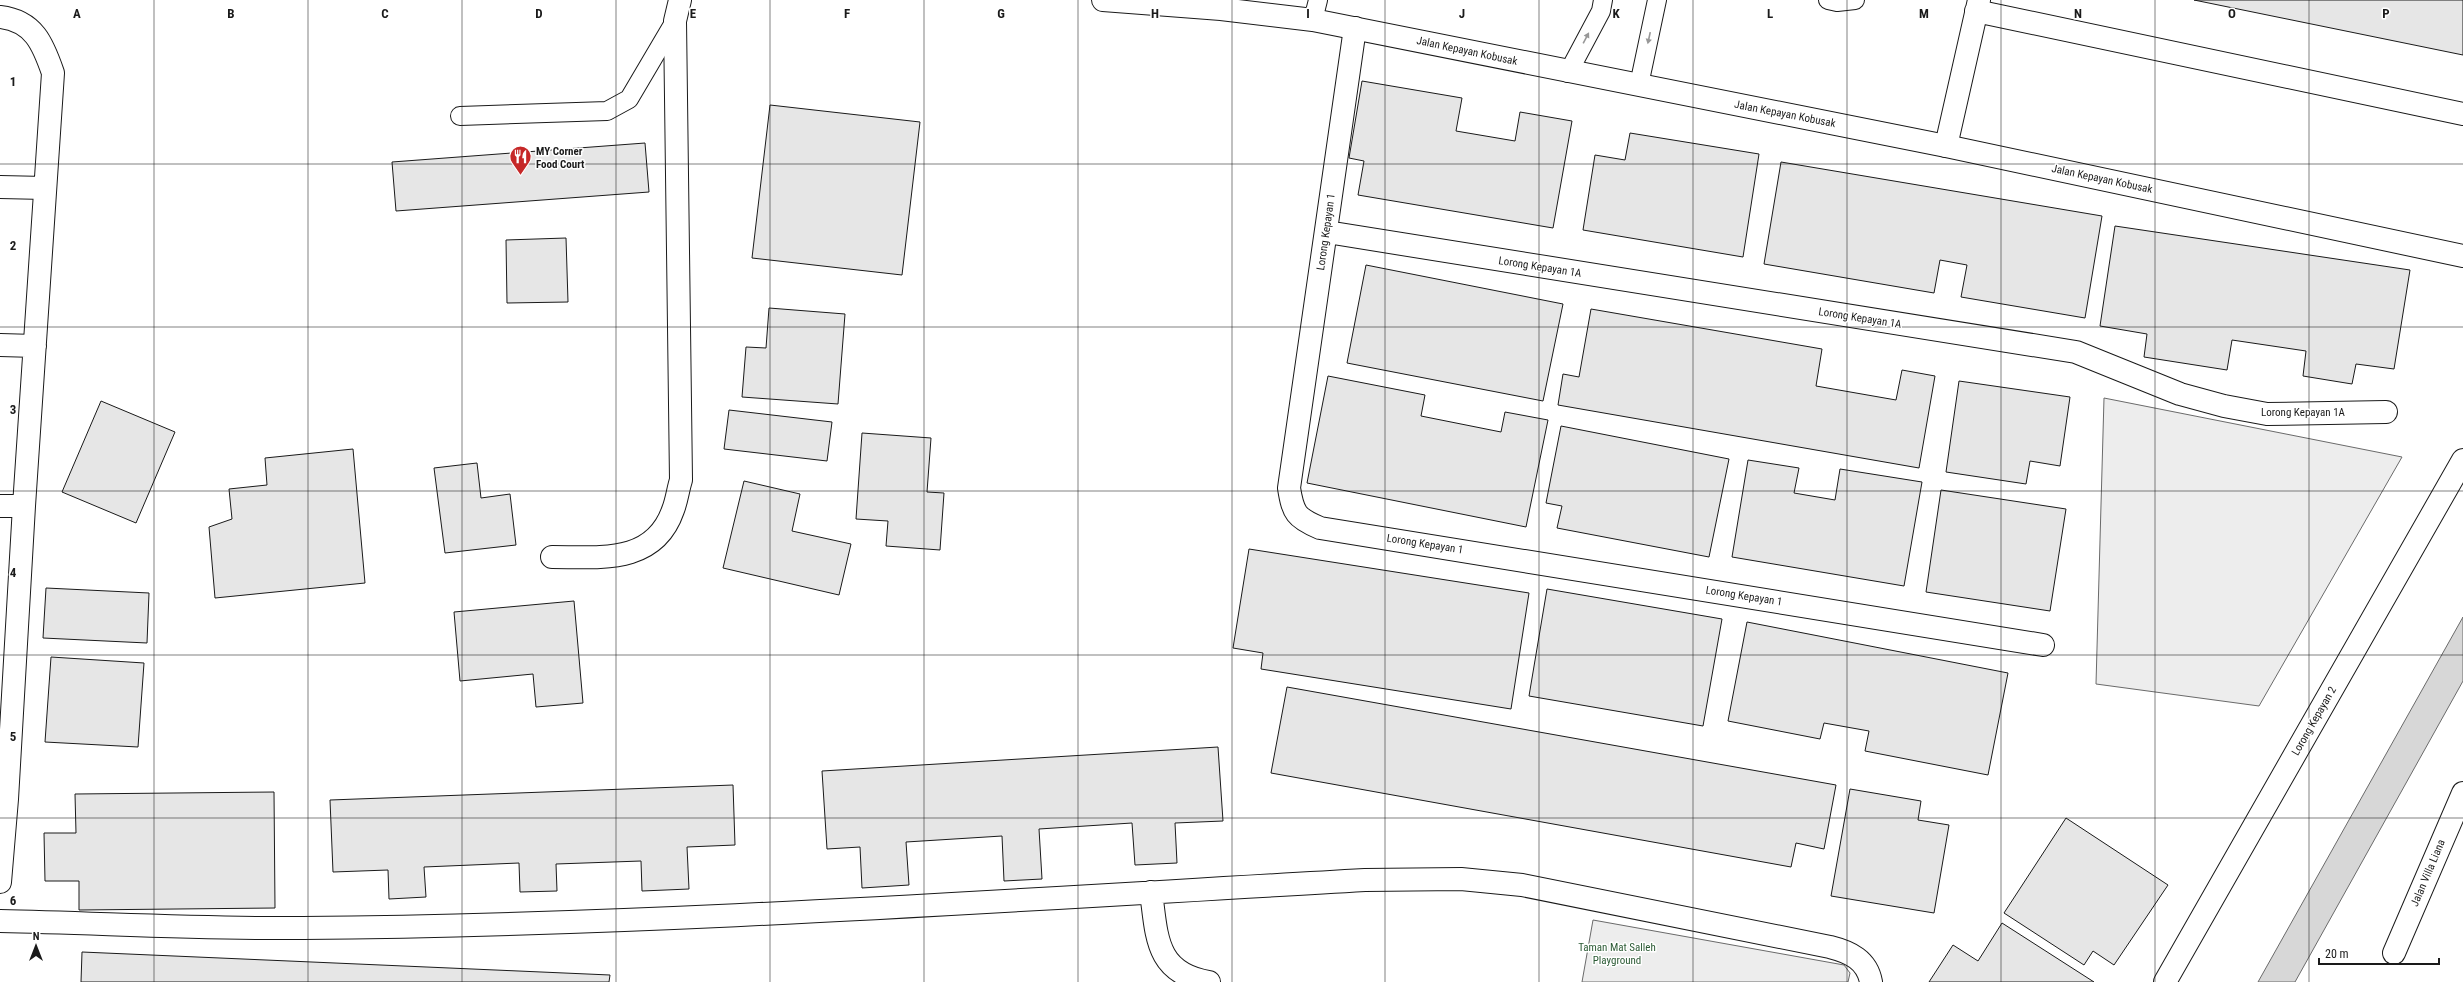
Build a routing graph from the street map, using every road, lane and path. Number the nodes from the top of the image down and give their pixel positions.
1 (680, 0) edge
2 (1102, 0) edge
3 (1603, 0) edge
4 (1657, 0) edge
5 (1828, 0) edge
6 (1855, 0) edge
7 (1977, 6) edge
8 (1316, 10) edge
9 (0, 17) edge
10 (675, 21) junction
11 (1355, 28) junction
12 (1568, 73) junction
13 (1639, 85) junction
14 (2463, 114) edge
15 (460, 116) dead end
16 (1946, 146) junction
17 (0, 187) edge
18 (45, 188) junction
19 (1327, 232) junction
20 (2463, 256) edge
21 (0, 345) edge
22 (35, 346) junction
23 (2386, 412) dead end
24 (2463, 460) edge
25 (0, 506) edge
26 (24, 506) junction
27 (552, 557) dead end
28 (2043, 645) dead end
29 (8, 654) edge
30 (2463, 793) edge
31 (4, 799) edge
32 (0, 882) edge
33 (1150, 892) junction
34 (0, 921) edge
35 (2394, 953) dead end
36 (1210, 982) edge
37 (1871, 982) edge
38 (2165, 982) edge

1 - 10 street
2 - 8 street, Jalan Kepayan Kobusak
12 -> 3 lane
4 -> 13 lane
5 - 6 lane
7 - 14 street
7 - 16 street
8 - 11 street, Jalan Kepayan Kobusak
9 - 18 street
10 - 15 lane
10 - 27 street
11 - 12 street, Jalan Kepayan Kobusak
11 - 19 street, Lorong Kepayan 1
12 - 13 street, Jalan Kepayan Kobusak
13 - 16 street, Jalan Kepayan Kobusak
16 - 20 street, Jalan Kepayan Kobusak
17 - 18 street
18 - 22 street
19 - 23 street, Lorong Kepayan 1A
19 - 28 street, Lorong Kepayan 1
21 - 22 street
22 - 26 street
24 - 38 street, Lorong Kepayan 2
25 - 26 street
26 - 29 street
29 - 31 street
30 - 35 street, Jalan Villa Liana
31 - 32 street
33 - 34 street
33 - 36 street
33 - 37 street

